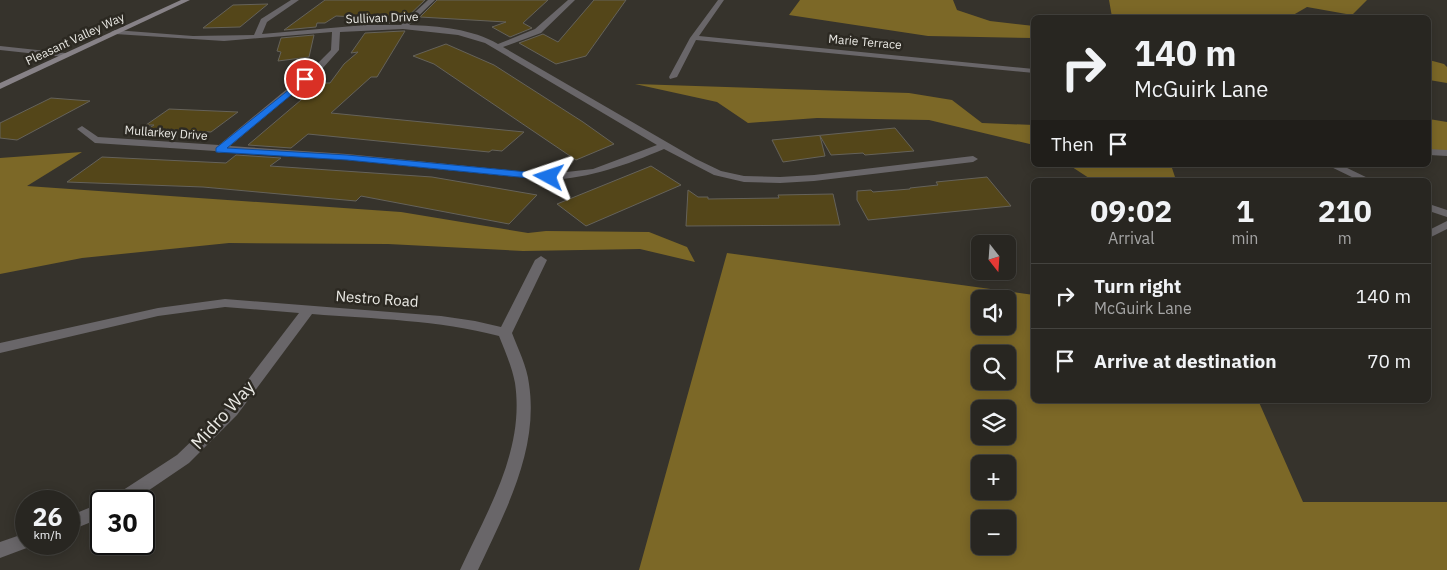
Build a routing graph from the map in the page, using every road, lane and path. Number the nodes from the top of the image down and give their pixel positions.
1 (187, 0) edge
2 (296, 0) edge
3 (432, 0) edge
4 (572, 0) edge
5 (721, 0) edge
6 (403, 27) junction
7 (336, 31) junction
8 (115, 32) junction
9 (257, 37) junction
10 (694, 38) junction
11 (496, 47) junction
12 (0, 48) edge
13 (65, 55) junction
14 (1031, 71) edge
15 (673, 77) dead end
16 (0, 86) edge
17 (82, 129) dead end
18 (665, 145) junction
19 (219, 150) junction
20 (1431, 152) edge
21 (1447, 154) edge
22 (973, 159) dead end
23 (1338, 167) edge
24 (1352, 167) edge
25 (1343, 169) junction
26 (1363, 178) edge
27 (1431, 208) edge
28 (1447, 214) edge
29 (1447, 224) edge
30 (1431, 234) edge
31 (541, 260) dead end
32 (308, 310) junction
33 (505, 333) junction
34 (0, 348) edge
35 (136, 490) edge
36 (15, 545) edge
37 (0, 550) edge
38 (470, 570) edge

1 - 8 main road, Pleasant Valley Way
2 - 9 street
3 - 6 street
4 - 11 street
5 - 10 street
6 - 7 street, Sullivan Drive
6 - 11 street, Sullivan Drive
7 - 9 street, Sullivan Drive
7 - 19 street
8 - 9 street, Sullivan Drive
8 - 13 main road, Pleasant Valley Way
10 - 14 street, Marie Terrace
10 - 15 street
11 - 18 street, Sullivan Drive
12 - 13 street
13 - 16 main road, Pleasant Valley Way
17 - 19 street, Mullarkey Drive
18 - 19 street, Mullarkey Drive
18 - 22 street
20 - 21 street
23 - 25 street
24 - 25 street
25 - 26 street
27 - 28 street
29 - 30 street
31 - 33 street
32 - 33 street, Nestro Road
32 - 34 street, Nestro Road
32 - 35 street, Midro Way
33 - 38 street
36 - 37 street

